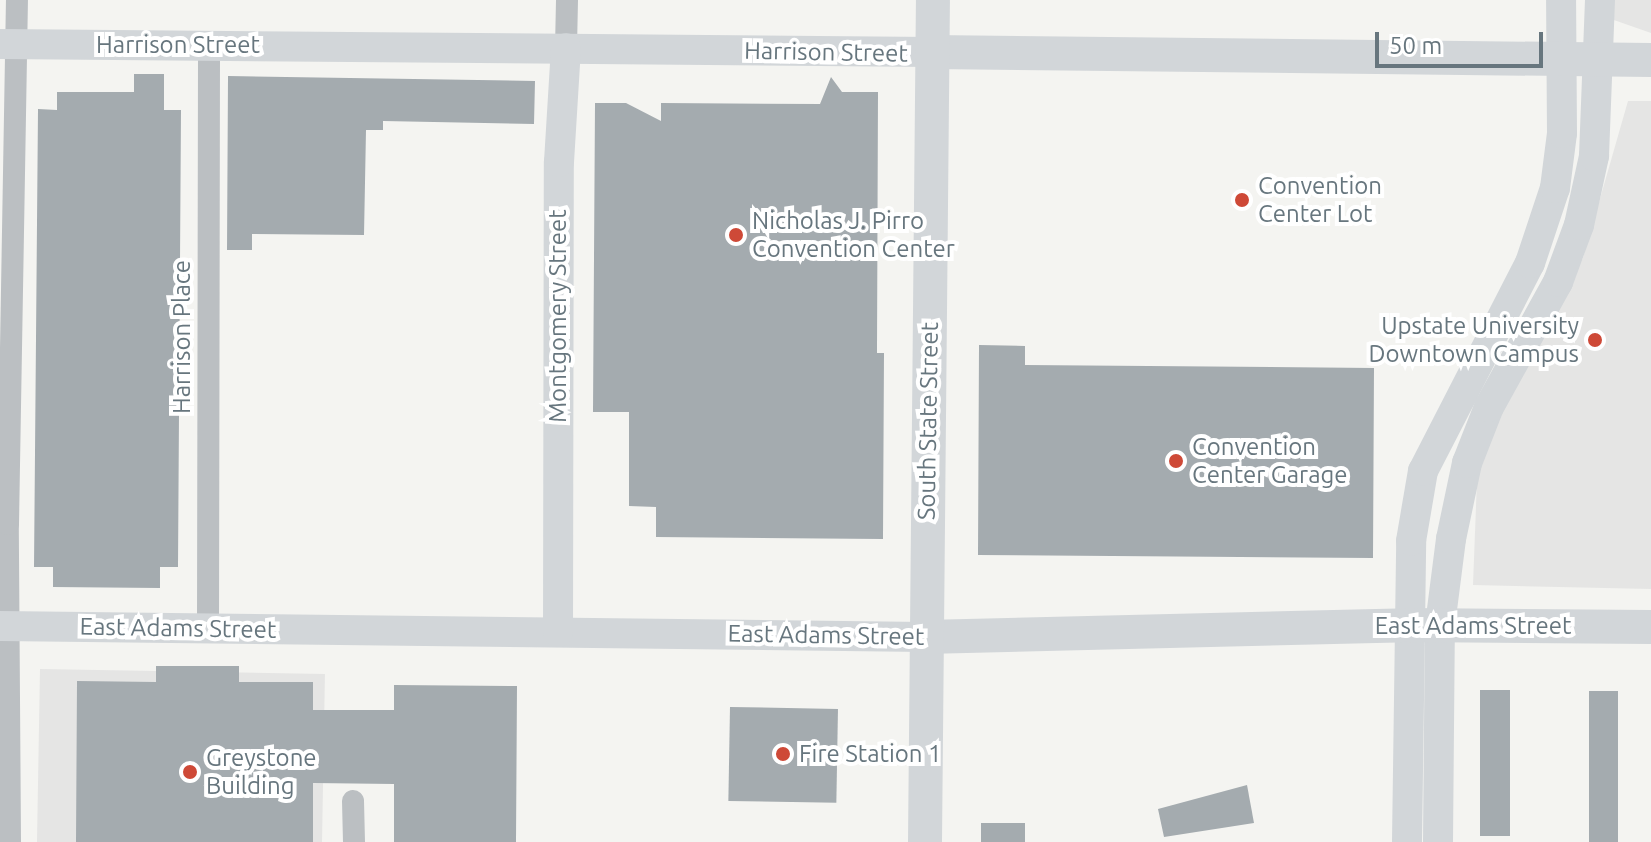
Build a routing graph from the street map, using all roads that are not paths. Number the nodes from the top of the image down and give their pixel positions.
1 (17, 0) edge
2 (567, 0) edge
3 (933, 0) edge
4 (1561, 0) edge
5 (1600, 0) edge
6 (8, 44) edge
7 (209, 46) junction
8 (566, 48) junction
9 (932, 52) junction
10 (1561, 60) junction
11 (1598, 60) junction
12 (1651, 60) edge
13 (1424, 625) junction
14 (6, 626) edge
15 (1651, 627) edge
16 (208, 628) junction
17 (558, 632) junction
18 (925, 637) junction
19 (353, 801) dead end
20 (10, 842) edge
21 (354, 842) edge
22 (925, 842) edge
23 (1407, 842) edge
24 (1438, 842) edge

1 - 6 street
2 - 8 street, Montgomery Street
3 - 9 main road, South State Street
4 - 10 street
5 - 11 street
6 - 7 street, Harrison Street
6 - 14 street
7 - 8 street, Harrison Street
7 - 16 street, Harrison Place
8 - 9 street, Harrison Street
8 - 17 street, Montgomery Street
9 - 10 main road, Harrison Street
9 - 18 main road, South State Street
10 - 11 main road, Harrison Street
10 - 13 street
11 - 12 main road, Harrison Street
11 - 13 street
13 - 15 main road, East Adams Street
13 - 18 main road, East Adams Street
13 - 23 street
13 - 24 street
14 - 16 street, East Adams Street
14 - 20 street
16 - 17 street, East Adams Street
17 - 18 street, East Adams Street
18 - 22 main road, South State Street
19 - 21 street

